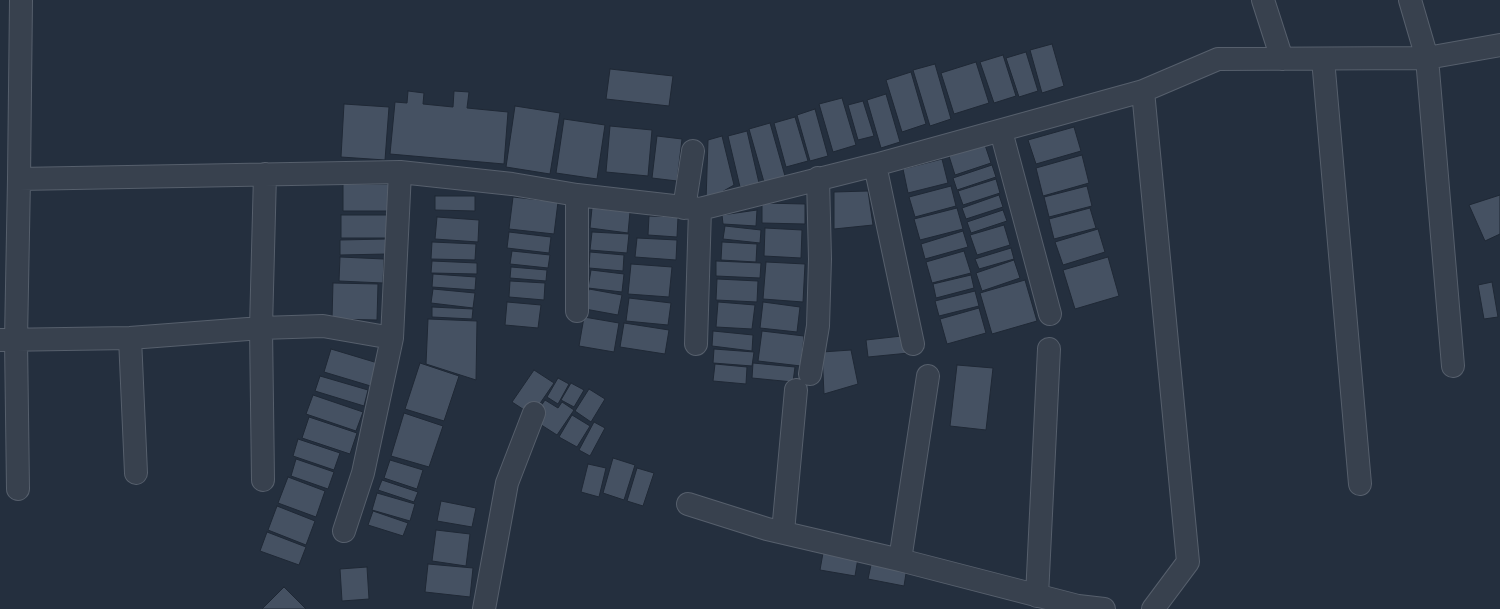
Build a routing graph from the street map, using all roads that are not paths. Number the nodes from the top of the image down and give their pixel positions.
1 (21, 0) edge
2 (1263, 0) edge
3 (1410, 0) edge
4 (1500, 45) edge
5 (1427, 58) junction
6 (1282, 59) junction
7 (1322, 59) junction
8 (1143, 91) junction
9 (1001, 131) junction
10 (693, 151) dead end
11 (875, 164) junction
12 (400, 172) junction
13 (265, 174) junction
14 (19, 178) junction
15 (818, 178) junction
16 (577, 195) junction
17 (692, 208) junction
18 (577, 311) dead end
19 (1050, 314) dead end
20 (261, 328) junction
21 (130, 338) junction
22 (392, 338) junction
23 (8, 340) edge
24 (696, 344) dead end
25 (913, 344) dead end
26 (1049, 349) dead end
27 (1453, 366) dead end
28 (810, 374) dead end
29 (928, 376) dead end
30 (796, 390) dead end
31 (534, 413) dead end
32 (136, 473) dead end
33 (263, 480) dead end
34 (1360, 484) dead end
35 (18, 489) dead end
36 (688, 504) dead end
37 (344, 531) dead end
38 (783, 532) junction
39 (900, 560) junction
40 (1037, 596) junction
41 (484, 609) edge
42 (1104, 609) edge
43 (1153, 609) edge

1 - 14 street
2 - 6 street
3 - 5 street
4 - 5 street
5 - 7 street
5 - 27 street
6 - 7 street
6 - 8 street
7 - 34 street
8 - 9 street
8 - 43 street
9 - 11 street
9 - 19 street
10 - 17 street
11 - 15 street
11 - 25 street
12 - 13 street
12 - 16 street
12 - 22 street
13 - 14 street
13 - 20 street
14 - 23 street
15 - 17 street
15 - 28 street
16 - 17 street
16 - 18 street
17 - 24 street
20 - 21 street
20 - 22 street
20 - 33 street
21 - 23 street
21 - 32 street
22 - 37 street
23 - 35 street
26 - 40 street
29 - 39 street
30 - 38 street
31 - 41 street
36 - 38 street
38 - 39 street
39 - 40 street
40 - 42 street

